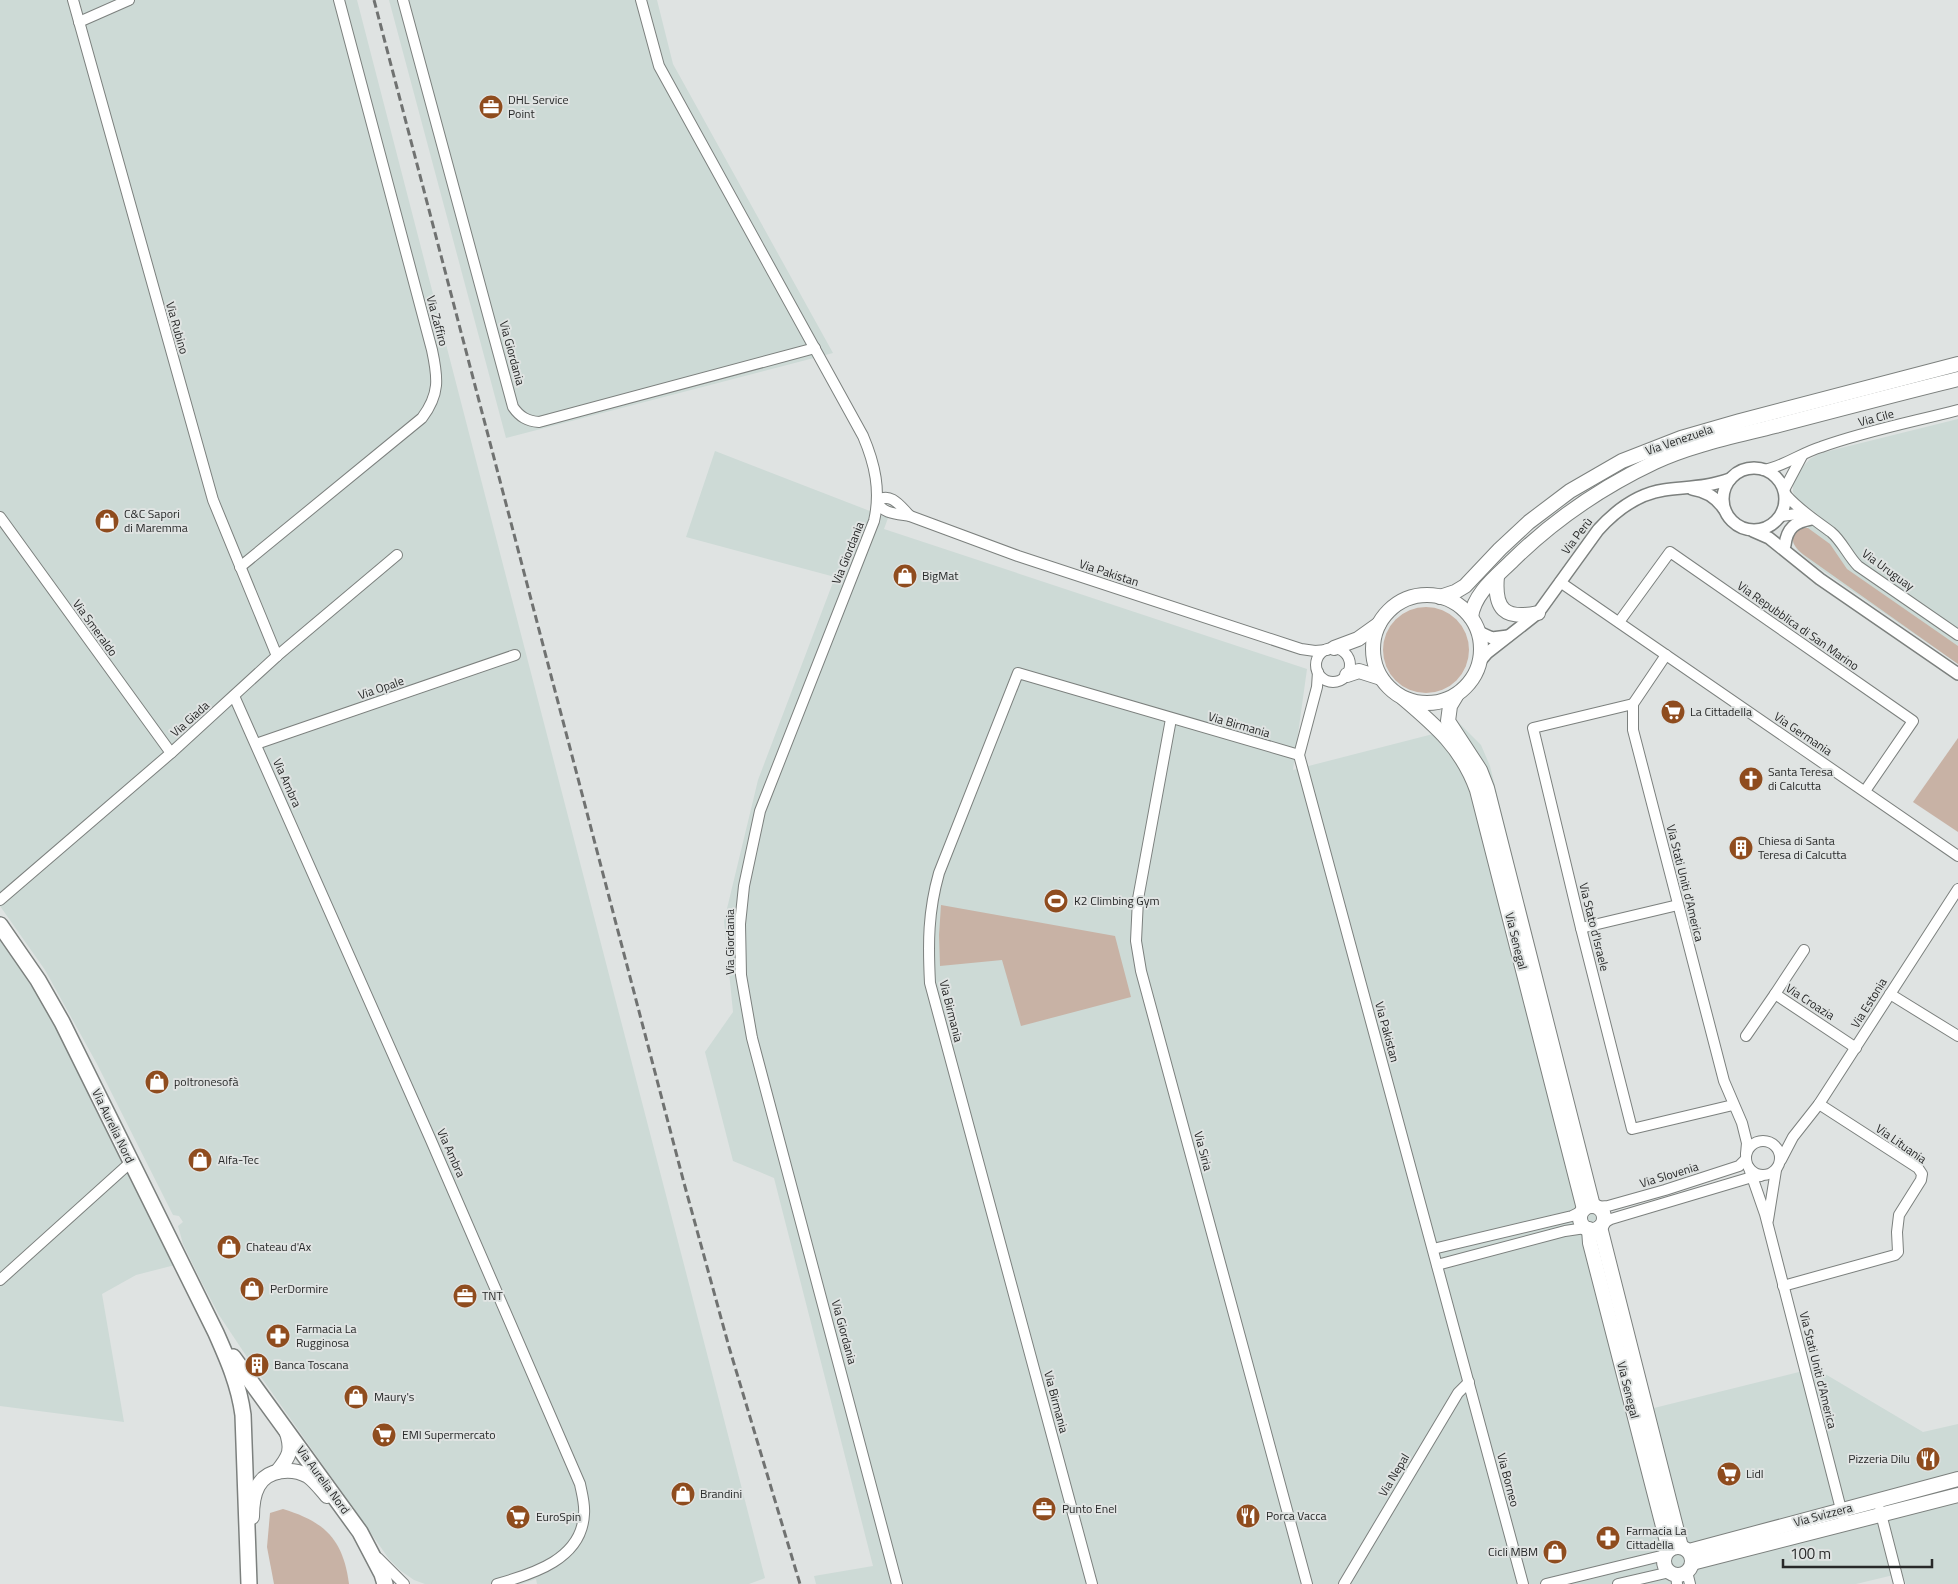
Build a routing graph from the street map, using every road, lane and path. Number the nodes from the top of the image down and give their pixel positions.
1 (72, 0) edge
2 (129, 0) edge
3 (339, 0) edge
4 (403, 0) edge
5 (641, 0) edge
6 (79, 22) junction
7 (815, 348) junction
8 (1958, 364) edge
9 (1958, 379) edge
10 (1958, 410) edge
11 (1802, 455) junction
12 (1764, 470) junction
13 (1730, 479) junction
14 (877, 482) junction
15 (1686, 487) junction
16 (1785, 492) junction
17 (890, 498) junction
18 (877, 501) junction
19 (1724, 508) junction
20 (890, 512) junction
21 (910, 516) junction
22 (0, 517) edge
23 (1780, 518) junction
24 (1812, 519) junction
25 (874, 520) junction
26 (1753, 531) junction
27 (1785, 545) junction
28 (397, 556) dead end
29 (1791, 557) junction
30 (240, 567) junction
31 (1497, 576) junction
32 (1560, 582) junction
33 (1440, 596) junction
34 (1538, 613) junction
35 (1471, 617) junction
36 (1619, 622) junction
37 (1379, 623) junction
38 (1479, 632) junction
39 (1512, 635) junction
40 (1958, 635) edge
41 (1301, 649) junction
42 (1331, 649) junction
43 (515, 655) dead end
44 (1666, 655) junction
45 (277, 656) junction
46 (1481, 660) junction
47 (1317, 670) junction
48 (1958, 674) edge
49 (1347, 675) junction
50 (1381, 678) junction
51 (1328, 681) junction
52 (1317, 688) junction
53 (234, 696) junction
54 (1456, 696) junction
55 (1403, 698) junction
56 (1633, 704) junction
57 (1171, 719) junction
58 (256, 744) junction
59 (171, 753) junction
60 (1299, 755) junction
61 (1865, 791) junction
62 (1958, 856) edge
63 (1958, 889) edge
64 (0, 900) edge
65 (1678, 905) junction
66 (0, 925) edge
67 (1581, 928) junction
68 (1804, 950) dead end
69 (1775, 994) junction
70 (1890, 994) junction
71 (1746, 1036) dead end
72 (1958, 1036) edge
73 (1856, 1048) junction
74 (1819, 1104) junction
75 (1733, 1105) junction
76 (1742, 1123) junction
77 (1799, 1130) junction
78 (1768, 1141) junction
79 (131, 1162) junction
80 (1779, 1165) junction
81 (1751, 1171) junction
82 (1589, 1208) junction
83 (1767, 1223) junction
84 (1594, 1227) junction
85 (1433, 1249) junction
86 (1438, 1265) junction
87 (0, 1280) edge
88 (1783, 1286) junction
89 (216, 1333) junction
90 (1469, 1382) junction
91 (285, 1428) junction
92 (277, 1472) junction
93 (1958, 1478) edge
94 (1958, 1495) edge
95 (1880, 1508) junction
96 (1841, 1510) junction
97 (349, 1516) junction
98 (1845, 1524) junction
99 (248, 1542) junction
100 (370, 1551) junction
101 (1680, 1565) edge
102 (249, 1584) edge
103 (257, 1584) edge
104 (385, 1584) edge
105 (404, 1584) edge
106 (497, 1584) edge
107 (898, 1584) edge
108 (1092, 1584) edge
109 (1307, 1584) edge
110 (1344, 1584) edge
111 (1523, 1584) edge
112 (1546, 1584) edge
113 (1618, 1584) edge
114 (1898, 1584) edge

1 - 6 street, Via Rubino
2 - 6 street
3 - 30 street, Via Zaffiro
4 - 7 street, Via Giordania
5 - 7 street, Via Giordania
6 - 30 street, Via Rubino
7 - 14 street, Via Giordania
8 - 33 main road, Via Venezuela
9 - 31 main road, Via Venezuela
10 - 11 street, Via Cile
11 - 12 street, Via Cile
11 - 16 street
12 - 13 street, Via Perù
12 - 16 street
13 - 15 street, Via Perù
13 - 19 street
14 - 17 street, Via Pakistan
14 - 18 street, Via Giordania
15 - 19 street, Via Perù
15 - 32 street, Via Perù
16 - 23 street, Via Perù
16 - 24 street, Via Uruguay
17 - 18 street
17 - 21 street, Via Pakistan
18 - 20 street, Via Pakistan
18 - 25 street, Via Giordania
19 - 26 street, Via Perù
20 - 21 street, Via Pakistan
20 - 25 street
21 - 41 street, Via Pakistan
22 - 59 street, Via Smeraldo
23 - 24 street
23 - 26 street
23 - 27 street, Via Perù
24 - 27 street
24 - 40 street, Via Uruguay
25 - 107 street, Via Giordania
26 - 29 street, Via Perù
27 - 29 street, Via Perù
28 - 45 street, Via Giada
29 - 48 street, Via Perù
30 - 45 street, Via Rubino
31 - 34 main road
31 - 35 main road, Via Venezuela
32 - 34 street, Via Perù
32 - 36 street, Via Germania
33 - 35 main road
33 - 37 main road, Via Venezuela
34 - 39 street, Via Perù
35 - 38 main road
36 - 44 street, Via Germania
36 - 61 street, Via Repubblica di San Marino
37 - 42 main road, Via Venezuela
37 - 50 main road
38 - 39 street
38 - 46 main road
39 - 46 street, Via Perù
41 - 42 street
41 - 47 street
42 - 47 street
42 - 49 street
43 - 58 street, Via Opale
44 - 56 street
44 - 61 street, Via Germania
45 - 53 street, Via Giada
46 - 54 main road
47 - 51 street
47 - 52 street
49 - 50 main road
49 - 51 street
50 - 55 main road
51 - 52 street
52 - 60 street
53 - 58 street, Via Ambra
53 - 59 street, Via Giada
54 - 55 main road
54 - 82 main road, Via Senegal
55 - 82 main road, Via Senegal
56 - 65 street, Via Stati Uniti d'America
56 - 67 street, Via Stato d'Israele
57 - 60 street, Via Birmania
57 - 108 street, Via Birmania
57 - 109 street, Via Siria
58 - 106 street, Via Ambra
59 - 64 street, Via Giada
60 - 85 street, Via Pakistan
61 - 62 street, Via Germania
63 - 70 street, Via Estonia
65 - 67 street
65 - 75 street, Via Stati Uniti d'America
66 - 79 main road, Via Aurelia Nord
67 - 75 street, Via Stato d'Israele
68 - 69 street, Via Croazia
69 - 71 street, Via Croazia
69 - 73 street, Via Croazia
70 - 72 street
70 - 73 street, Via Estonia
73 - 74 street, Via Estonia
74 - 77 street, Via Estonia
74 - 88 street, Via Lituania
75 - 76 street, Via Stati Uniti d'America
76 - 78 street, Via Stati Uniti d'America
76 - 81 street, Via Stati Uniti d'America
77 - 78 street, Via Estonia
77 - 80 street, Via Estonia
78 - 80 street
78 - 81 street
79 - 87 street
79 - 89 main road, Via Aurelia Nord
80 - 81 street
80 - 83 street, Via Stati Uniti d'America
81 - 82 street, Via Slovenia
81 - 83 street, Via Stati Uniti d'America
81 - 84 street
82 - 84 main road
82 - 84 main road
82 - 85 street, Via Slovenia
83 - 88 street, Via Stati Uniti d'America
84 - 86 street
84 - 101 main road, Via Senegal
85 - 86 street, Via Pakistan
86 - 90 street, Via Pakistan
88 - 96 street, Via Stati Uniti d'America
89 - 91 main road, Via Aurelia Nord
89 - 99 main road, Via Aurelia Nord
90 - 110 street, Via Nepal
90 - 111 street, Via Borneo
91 - 92 main road
91 - 97 main road, Via Aurelia Nord
92 - 97 main road
92 - 99 main road
93 - 95 main road, Via Svizzera
94 - 95 main road, Via Svizzera
95 - 96 main road, Via Svizzera
95 - 98 main road, Via Svizzera
95 - 114 street
96 - 98 street, Via Stati Uniti d'America
96 - 101 main road, Via Svizzera
97 - 100 main road, Via Aurelia Nord
98 - 101 main road, Via Svizzera
99 - 102 main road, Via Aurelia Nord
99 - 103 main road
100 - 104 main road, Via Aurelia Nord
100 - 105 street
101 - 112 street, Via Svizzera
101 - 113 street, Via Svizzera

